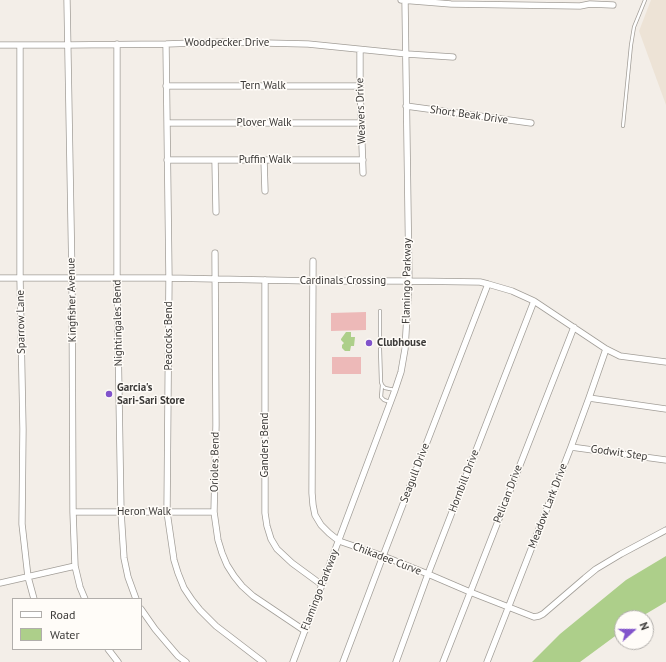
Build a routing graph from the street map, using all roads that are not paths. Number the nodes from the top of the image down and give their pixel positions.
1 (67, 0) edge
2 (403, 0) edge
3 (645, 0) edge
4 (591, 2) edge
5 (613, 5) dead end
6 (117, 44) junction
7 (166, 44) junction
8 (0, 45) edge
9 (20, 45) junction
10 (67, 45) junction
11 (360, 50) junction
12 (407, 54) junction
13 (453, 57) dead end
14 (166, 86) junction
15 (360, 86) junction
16 (406, 106) junction
17 (167, 123) junction
18 (361, 123) junction
19 (531, 123) dead end
20 (623, 126) dead end
21 (167, 160) junction
22 (215, 160) junction
23 (264, 160) junction
24 (363, 160) junction
25 (364, 173) dead end
26 (264, 191) dead end
27 (216, 212) dead end
28 (215, 253) dead end
29 (313, 261) dead end
30 (0, 278) edge
31 (20, 278) junction
32 (72, 278) junction
33 (117, 278) junction
34 (169, 278) junction
35 (215, 279) junction
36 (265, 280) junction
37 (312, 281) junction
38 (409, 281) junction
39 (488, 284) junction
40 (534, 301) junction
41 (380, 311) dead end
42 (574, 327) junction
43 (380, 336) dead end
44 (380, 349) dead end
45 (606, 349) junction
46 (666, 362) edge
47 (382, 385) junction
48 (395, 390) junction
49 (589, 398) junction
50 (391, 403) junction
51 (666, 409) edge
52 (571, 447) junction
53 (666, 460) edge
54 (73, 512) junction
55 (121, 512) junction
56 (167, 512) junction
57 (214, 512) junction
58 (666, 530) edge
59 (339, 541) junction
60 (383, 556) junction
61 (75, 566) junction
62 (428, 574) junction
63 (28, 577) junction
64 (0, 583) edge
65 (322, 585) junction
66 (470, 592) junction
67 (34, 598) edge
68 (85, 598) edge
69 (136, 598) edge
70 (509, 607) junction
71 (142, 610) edge
72 (305, 632) junction
73 (109, 650) edge
74 (118, 662) edge
75 (186, 662) edge
76 (263, 662) edge
77 (293, 662) edge
78 (344, 662) edge
79 (396, 662) edge
80 (443, 662) edge
81 (487, 662) edge

1 - 10 street, Kingfisher Avenue
2 - 4 street
2 - 12 street, Flamingo Parkway
3 - 20 lane
4 - 5 street
6 - 7 street, Woodpecker Drive
6 - 10 street, Woodpecker Drive
6 - 33 street, Nightingales Bend
7 - 11 street, Woodpecker Drive
7 - 14 street, Peacocks Bend
8 - 9 street, Woodpecker Drive
9 - 10 street, Woodpecker Drive
9 - 31 street, Sparrow Lane
10 - 32 street, Kingfisher Avenue
11 - 12 street, Woodpecker Drive
11 - 15 street, Weavers Drive
12 - 13 street, Woodpecker Drive
12 - 16 street, Flamingo Parkway
14 - 15 street, Tern Walk
14 - 17 street, Peacocks Bend
15 - 18 street, Weavers Drive
16 - 19 street, Short Beak Drive
16 - 38 street, Flamingo Parkway
17 - 18 street, Plover Walk
17 - 21 street, Peacocks Bend
18 - 24 street, Weavers Drive
21 - 22 street, Puffin Walk
21 - 34 street, Peacocks Bend
22 - 23 street, Puffin Walk
22 - 27 street
23 - 24 street, Puffin Walk
23 - 26 street
24 - 25 street, Weavers Drive
28 - 35 street, Orioles Bend
29 - 37 street, Chikadee Curve
30 - 31 street, Cardinals Crossing
31 - 32 street, Cardinals Crossing
31 - 63 street, Sparrow Lane
32 - 33 street, Cardinals Crossing
32 - 54 street, Kingfisher Avenue
33 - 34 street, Cardinals Crossing
33 - 55 street, Nightingales Bend
34 - 35 street, Cardinals Crossing
34 - 56 street, Peacocks Bend
35 - 36 street, Cardinals Crossing
35 - 57 street, Orioles Bend
36 - 37 street, Cardinals Crossing
36 - 65 street, Ganders Bend
37 - 38 street, Cardinals Crossing
37 - 59 street, Chikadee Curve
38 - 39 street, Cardinals Crossing
38 - 48 street, Flamingo Parkway
39 - 40 street, Cardinals Crossing
39 - 60 street, Seagull Drive
40 - 42 street, Cardinals Crossing
40 - 62 street, Hornbill Drive
41 - 43 lane
42 - 45 street, Cardinals Crossing
42 - 66 street, Pelican Drive
44 - 47 lane
45 - 46 street, Cardinals Crossing
45 - 49 street, Meadow Lark Drive
47 - 48 lane
47 - 50 lane
48 - 50 street, Flamingo Parkway
49 - 51 street
49 - 52 street, Meadow Lark Drive
50 - 59 street, Flamingo Parkway
52 - 53 street, Godwit Step
52 - 70 street, Meadow Lark Drive
54 - 55 street, Heron Walk
54 - 61 street, Kingfisher Avenue
55 - 56 street, Heron Walk
55 - 69 street, Nightingales Bend
56 - 57 street, Heron Walk
56 - 76 street, Peacocks Bend
57 - 72 street, Orioles Bend
58 - 70 street, Chikadee Curve
59 - 60 street, Chikadee Curve
59 - 65 street, Flamingo Parkway
60 - 62 street, Chikadee Curve
60 - 78 street, Seagull Drive
61 - 63 street
61 - 68 street, Kingfisher Avenue
62 - 66 street, Chikadee Curve
62 - 79 street, Hornbill Drive
63 - 64 street
63 - 67 street, Sparrow Lane
65 - 72 street, Flamingo Parkway
66 - 70 street, Chikadee Curve
66 - 80 street, Pelican Drive
70 - 81 street, Meadow Lark Drive
71 - 75 street
72 - 77 street, Flamingo Parkway
73 - 74 street

